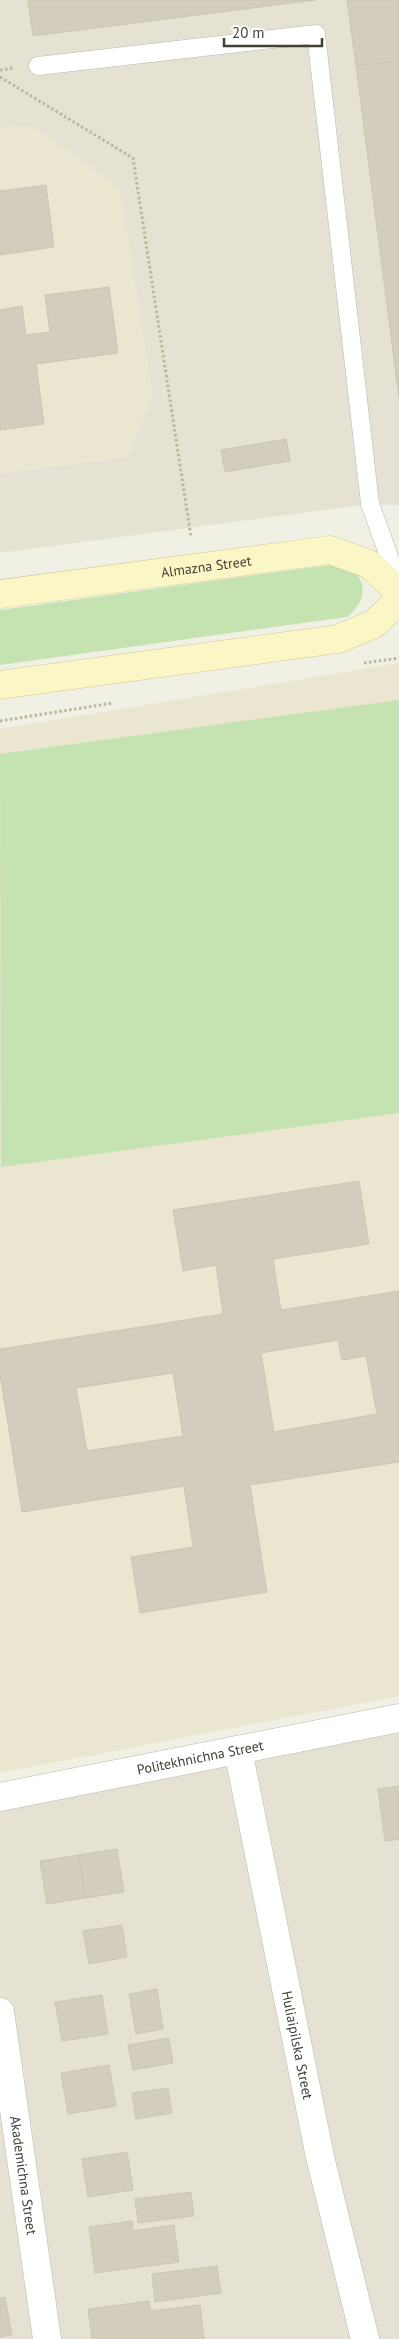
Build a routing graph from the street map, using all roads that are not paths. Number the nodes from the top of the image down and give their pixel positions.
1 (38, 66) dead end
2 (399, 584) edge
3 (399, 592) edge
4 (0, 594) edge
5 (399, 600) edge
6 (0, 685) edge
7 (399, 1718) edge
8 (238, 1750) junction
9 (0, 1797) edge
10 (0, 2012) edge
11 (47, 2339) edge
12 (365, 2339) edge

1 - 2 lane
3 - 4 street, Almazna Street
5 - 6 street
7 - 8 street, Politekhnichna Street
8 - 9 street, Politekhnichna Street
8 - 12 street, Huliaipilska Street
10 - 11 street, Akademichna Street

